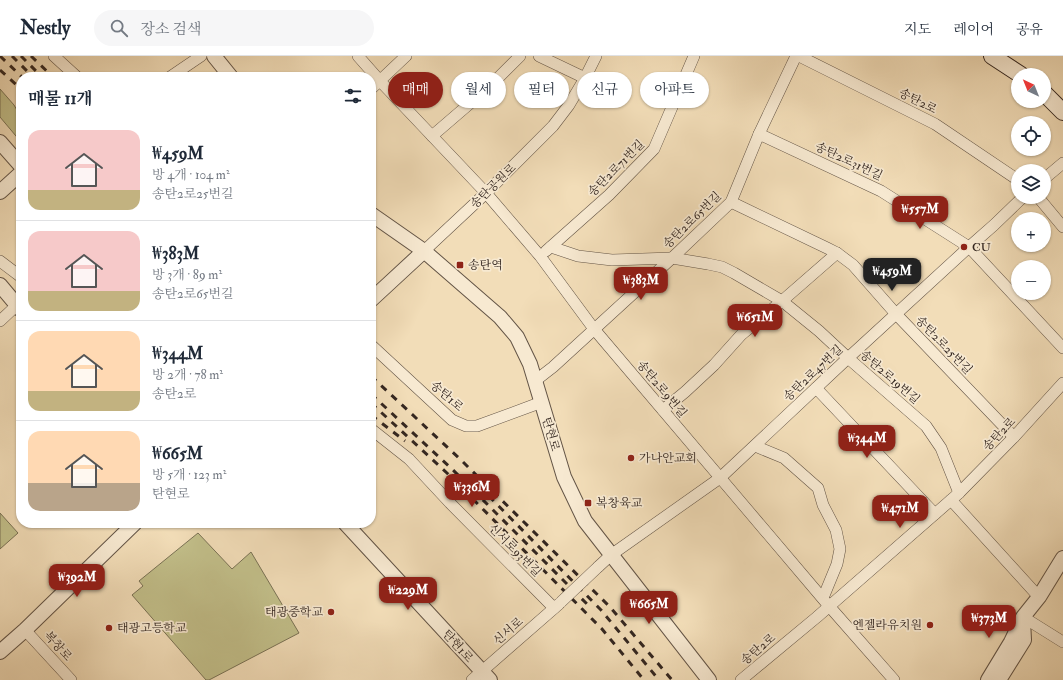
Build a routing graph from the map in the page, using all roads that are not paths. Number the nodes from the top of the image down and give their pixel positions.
1 (54, 56) edge
2 (201, 56) edge
3 (214, 56) edge
4 (358, 56) edge
5 (406, 56) edge
6 (520, 56) edge
7 (539, 56) edge
8 (596, 56) edge
9 (694, 56) edge
10 (798, 56) edge
11 (992, 56) edge
12 (1011, 68) edge
13 (72, 72) edge
14 (177, 72) edge
15 (227, 72) edge
16 (372, 72) edge
17 (588, 72) edge
18 (577, 74) edge
19 (376, 76) edge
20 (380, 81) junction
21 (376, 85) edge
22 (577, 91) edge
23 (1051, 100) edge
24 (1063, 112) edge
25 (759, 134) junction
26 (432, 136) junction
27 (0, 142) edge
28 (16, 160) edge
29 (1063, 163) edge
30 (1051, 172) edge
31 (1011, 175) edge
32 (16, 178) edge
33 (0, 192) edge
34 (486, 193) junction
35 (731, 202) junction
36 (1016, 204) edge
37 (1044, 204) edge
38 (376, 218) edge
39 (1063, 227) edge
40 (550, 247) junction
41 (968, 247) junction
42 (836, 253) junction
43 (420, 254) junction
44 (540, 256) junction
45 (672, 258) junction
46 (0, 261) edge
47 (16, 273) edge
48 (0, 285) edge
49 (376, 295) edge
50 (782, 301) junction
51 (16, 304) edge
52 (16, 310) edge
53 (896, 314) junction
54 (0, 321) edge
55 (594, 329) junction
56 (1063, 348) edge
57 (376, 350) edge
58 (848, 358) junction
59 (535, 381) junction
60 (1063, 383) edge
61 (816, 388) junction
62 (542, 402) junction
63 (663, 410) junction
64 (376, 433) edge
65 (1014, 437) junction
66 (755, 446) junction
67 (720, 478) junction
68 (955, 497) junction
69 (935, 514) junction
70 (130, 528) edge
71 (349, 528) edge
72 (611, 555) junction
73 (1063, 558) edge
74 (1039, 597) junction
75 (826, 602) junction
76 (558, 605) junction
77 (1023, 617) junction
78 (25, 630) junction
79 (1063, 642) edge
80 (0, 652) edge
81 (481, 677) edge
82 (71, 680) edge
83 (709, 680) edge
84 (741, 680) edge
85 (894, 680) edge
86 (979, 680) edge
87 (988, 680) edge
88 (999, 680) edge

1 - 13 street
2 - 14 street
3 - 15 street
4 - 16 street, 송탄2로9번길
5 - 20 street
6 - 26 street
7 - 18 street
8 - 17 street, 송탄공원로
9 - 40 street, 송탄2로71번길
10 - 25 street, 송탄2로65번길
10 - 31 street, 송탄2로
11 - 12 main road
19 - 20 street, 송탄2로9번길
20 - 21 street
20 - 26 street, 송탄2로9번길
22 - 34 street, 송탄공원로
23 - 24 main road
25 - 35 street, 송탄2로65번길
25 - 41 street, 송탄2로31번길
26 - 34 street, 송탄2로9번길
27 - 28 street
29 - 30 street
32 - 33 street
34 - 43 street, 송탄공원로
34 - 44 street, 송탄2로9번길
35 - 42 street, 송탄2로25번길
35 - 45 street, 송탄2로65번길
36 - 41 street, 송탄2로47번길
37 - 39 street
38 - 43 street, 탄현로
40 - 44 street, 송탄2로71번길
40 - 45 street, 송탄2로19번길
41 - 53 street, 송탄2로47번길
41 - 56 street, 송탄2로31번길
42 - 50 street
42 - 53 street, 송탄2로25번길
43 - 49 street, 송탄공원로
43 - 59 street, 탄현로
44 - 55 street, 송탄2로9번길
45 - 50 street, 송탄2로19번길
45 - 55 street, 송탄2로65번길
46 - 47 street
48 - 51 street
50 - 58 street, 송탄2로19번길
50 - 63 street
52 - 54 street
53 - 58 street, 송탄2로47번길
53 - 65 street, 송탄2로25번길
55 - 59 street, 송탄2로65번길
55 - 63 street, 송탄2로9번길
57 - 62 street, 송탄1로
58 - 61 street, 송탄2로47번길
58 - 68 street, 송탄2로19번길
59 - 62 street, 탄현로
60 - 65 street, 송탄2로
61 - 66 street, 송탄2로47번길
61 - 69 street
62 - 72 street, 탄현로
63 - 67 street, 송탄2로9번길
64 - 76 street, 신서로93번길
65 - 68 street, 송탄2로
66 - 67 street, 송탄2로47번길
66 - 75 street
67 - 72 street, 송탄2로47번길
67 - 75 street, 송탄2로9번길
68 - 69 street, 송탄2로
68 - 74 street
69 - 75 street, 송탄2로
70 - 78 street
71 - 81 street, 탄현1로
72 - 76 street, 신서로, bridge
72 - 83 street, 탄현로
73 - 74 street
74 - 77 street
75 - 84 street, 송탄2로
75 - 85 street
76 - 81 street, 신서로
77 - 79 street
77 - 86 street
77 - 87 street
77 - 88 street
78 - 80 street
78 - 82 street, 복창로

